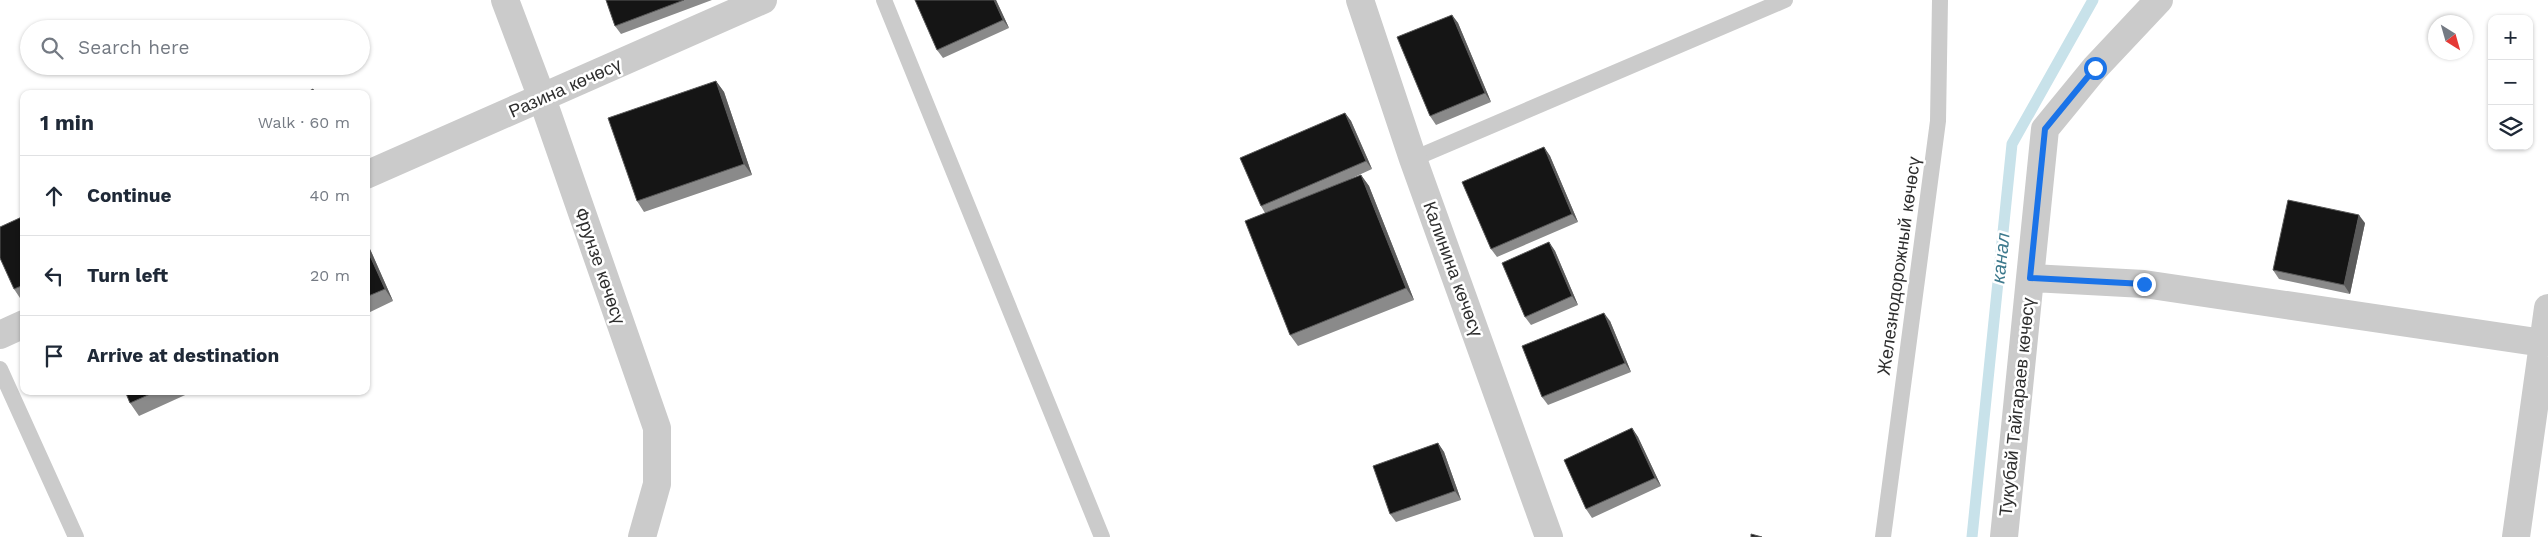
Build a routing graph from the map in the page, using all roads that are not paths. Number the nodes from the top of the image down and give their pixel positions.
1 (505, 0) edge
2 (763, 0) edge
3 (884, 0) edge
4 (1360, 0) edge
5 (1785, 0) edge
6 (1940, 0) edge
7 (2159, 0) edge
8 (542, 98) junction
9 (1413, 159) junction
10 (370, 173) edge
11 (2030, 278) junction
12 (2548, 308) edge
13 (20, 326) edge
14 (0, 334) edge
15 (2543, 342) junction
16 (0, 369) edge
17 (76, 537) edge
18 (642, 537) edge
19 (1102, 537) edge
20 (1549, 537) edge
21 (1883, 537) edge
22 (2004, 537) edge
23 (2516, 537) edge

1 - 8 street, Фрунзе көчөсү
2 - 8 street, Разина көчөсү
3 - 19 lane
4 - 9 street, Калинина көчөсү
5 - 9 lane
6 - 21 lane, Железнодорожный көчөсү
7 - 11 street, Тукубай Тайгараев көчөсү
8 - 10 street, Разина көчөсү
8 - 18 street, Фрунзе көчөсү
9 - 20 street, Калинина көчөсү
11 - 15 street
11 - 22 street, Тукубай Тайгараев көчөсү
12 - 15 street
13 - 14 street
15 - 23 street
16 - 17 lane

